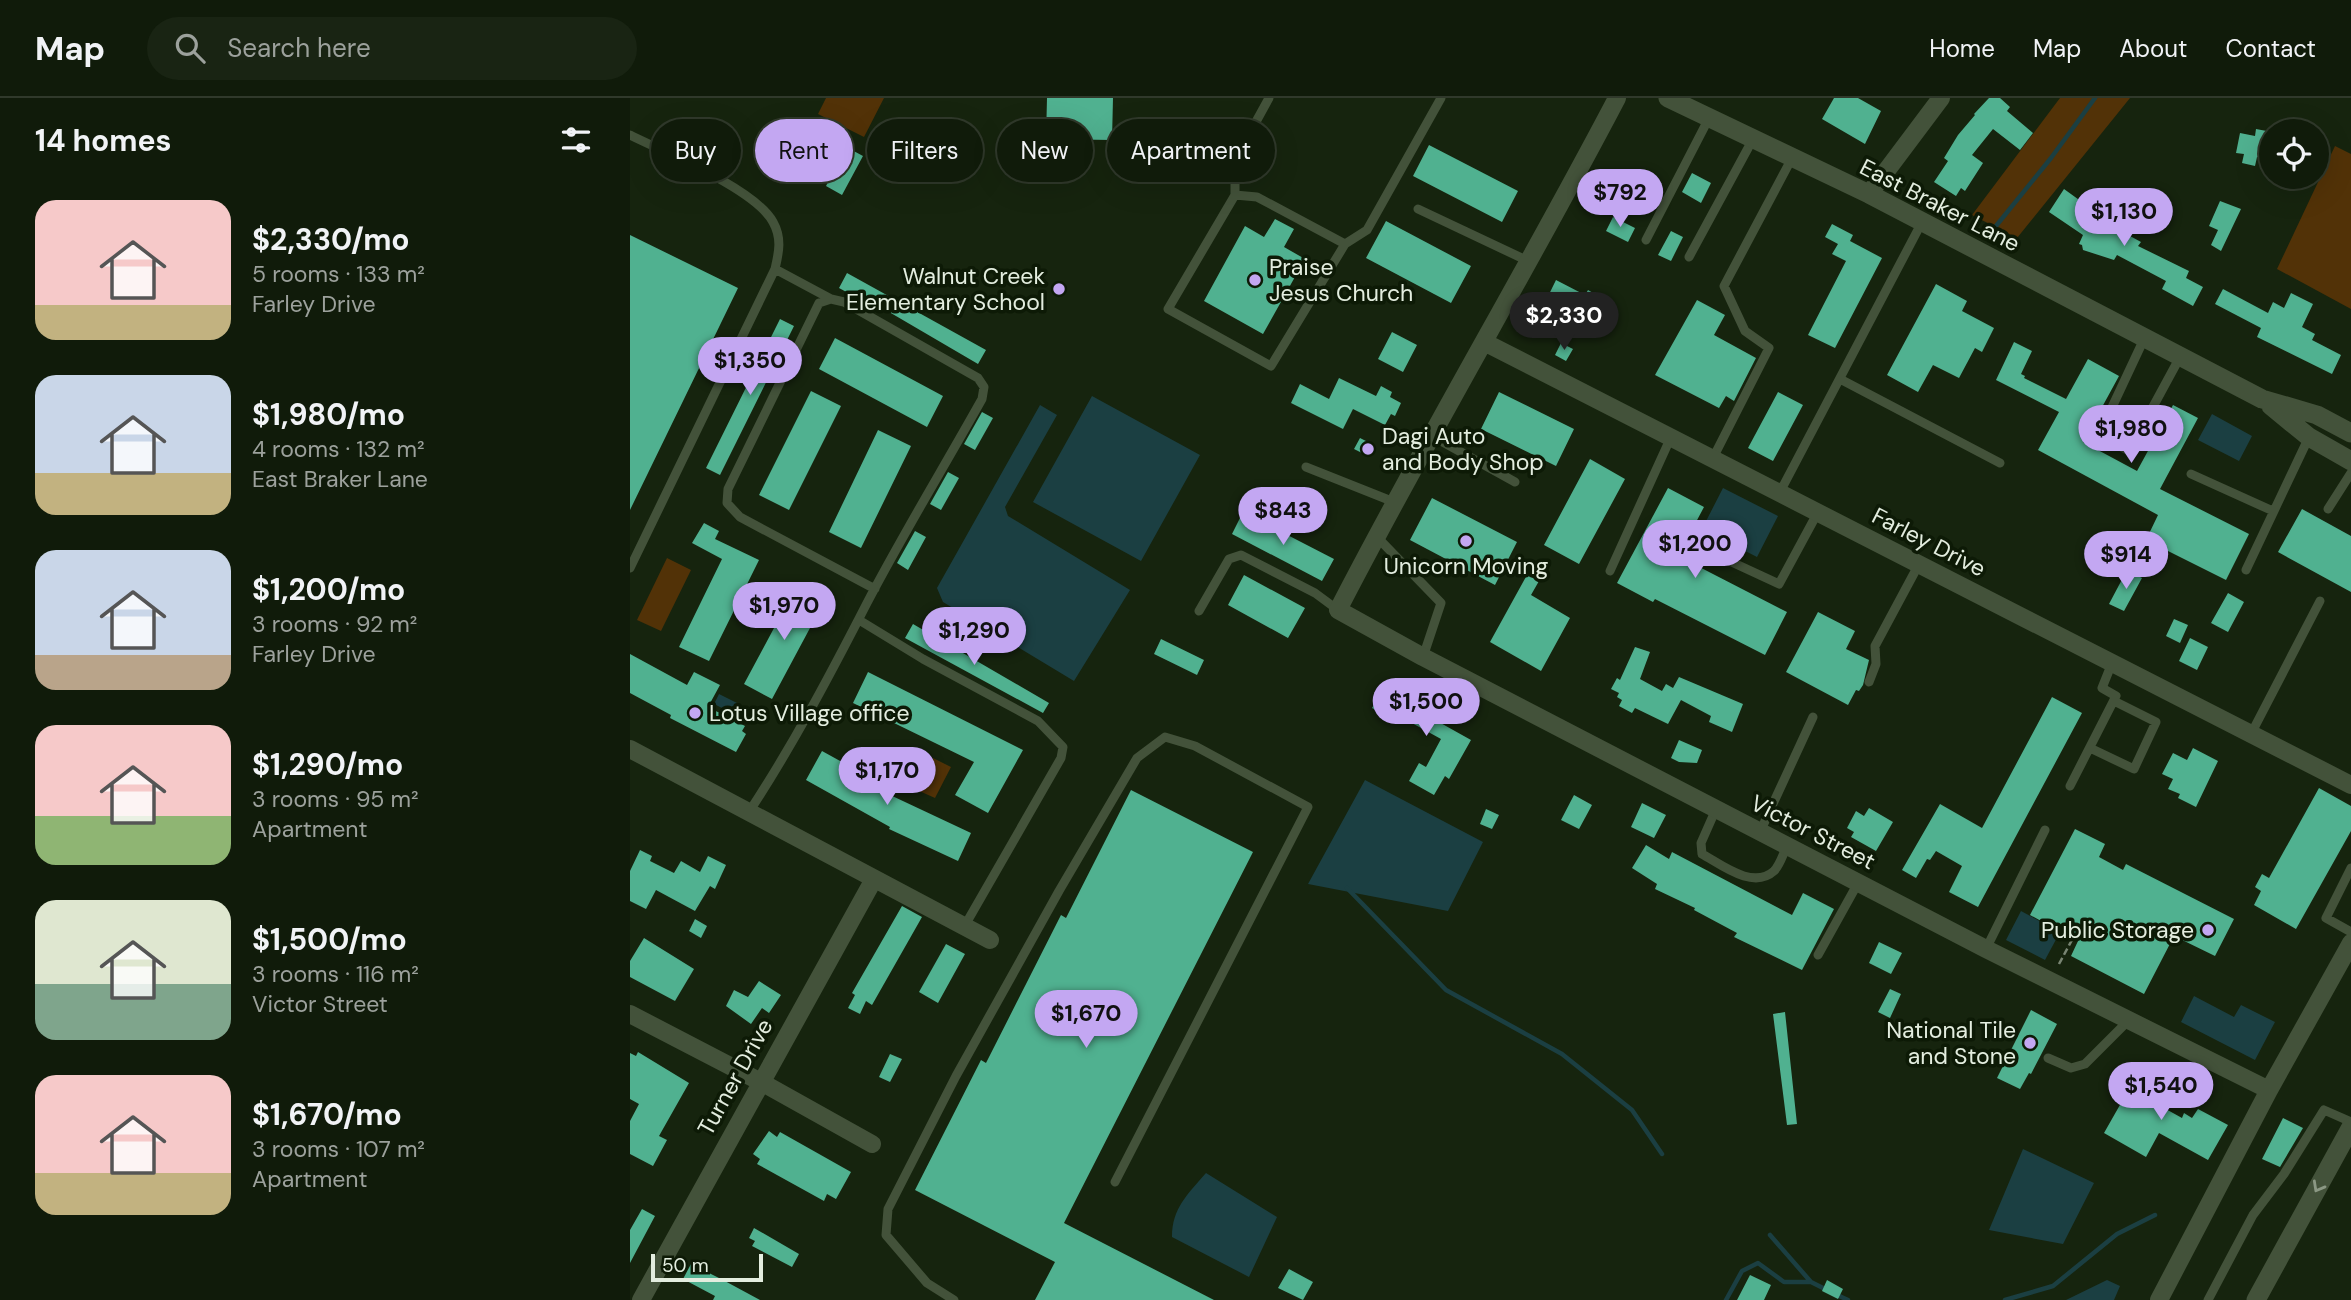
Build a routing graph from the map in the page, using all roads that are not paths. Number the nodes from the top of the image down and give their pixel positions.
1 (1269, 98) edge
2 (1441, 98) edge
3 (1617, 98) edge
4 (1668, 98) edge
5 (1941, 98) edge
6 (1691, 103) edge
7 (1709, 118) junction
8 (630, 135) edge
9 (1753, 139) junction
10 (1791, 158) junction
11 (1869, 194) junction
12 (1235, 195) junction
13 (1418, 209) dead end
14 (1922, 222) junction
15 (1646, 240) dead end
16 (1345, 244) junction
17 (1689, 257) dead end
18 (1528, 261) junction
19 (775, 269) junction
20 (831, 299) junction
21 (2144, 339) junction
22 (1485, 342) junction
23 (2180, 357) junction
24 (1840, 379) junction
25 (2262, 399) junction
26 (2351, 433) edge
27 (1432, 436) junction
28 (1671, 437) junction
29 (2309, 437) junction
30 (1713, 458) junction
31 (2351, 461) edge
32 (2000, 463) dead end
33 (1306, 467) dead end
34 (2351, 473) edge
35 (2191, 474) dead end
36 (1515, 482) dead end
37 (1780, 492) junction
38 (1394, 502) junction
39 (2328, 509) dead end
40 (2273, 511) junction
41 (1818, 512) junction
42 (1376, 536) junction
43 (1710, 552) dead end
44 (1919, 564) junction
45 (630, 568) edge
46 (2246, 570) dead end
47 (1610, 571) dead end
48 (875, 589) junction
49 (2320, 601) dead end
50 (1338, 610) junction
51 (1199, 611) dead end
52 (859, 620) junction
53 (1423, 657) junction
54 (2112, 663) junction
55 (1869, 682) dead end
56 (2114, 701) junction
57 (1813, 717) dead end
58 (2252, 734) junction
59 (630, 748) edge
60 (2090, 748) junction
61 (2351, 785) edge
62 (2070, 786) dead end
63 (1716, 809) junction
64 (749, 812) junction
65 (2045, 830) dead end
66 (1760, 832) junction
67 (1787, 846) junction
68 (2351, 868) edge
69 (874, 879) junction
70 (1858, 883) junction
71 (964, 927) junction
72 (2351, 932) edge
73 (990, 940) dead end
74 (2351, 943) edge
75 (1986, 949) junction
76 (1818, 956) dead end
77 (630, 1014) edge
78 (2129, 1020) junction
79 (2048, 1058) dead end
80 (761, 1082) junction
81 (2269, 1090) junction
82 (2351, 1125) edge
83 (872, 1144) dead end
84 (1115, 1182) dead end
85 (630, 1297) edge
86 (635, 1300) edge
87 (641, 1300) edge
88 (954, 1300) edge
89 (2159, 1300) edge
90 (2208, 1300) edge
91 (2256, 1300) edge

1 - 12 lane
2 - 16 lane
3 - 18 street
4 - 6 main road, East Braker Lane
5 - 11 street
6 - 7 main road, East Braker Lane
7 - 9 main road, East Braker Lane
7 - 15 lane
8 - 19 lane
9 - 10 main road, East Braker Lane
9 - 17 lane
10 - 11 main road, East Braker Lane
10 - 30 lane
11 - 14 main road, East Braker Lane
12 - 16 lane
12 - 16 lane
13 - 18 lane
14 - 21 main road, East Braker Lane
14 - 24 lane
18 - 22 street
19 - 20 lane
19 - 45 lane
20 - 48 lane
20 - 48 lane
21 - 23 main road, East Braker Lane
21 - 23 lane
22 - 27 street
22 - 28 street, Farley Drive
23 - 25 main road, East Braker Lane
24 - 32 lane
24 - 37 lane
25 - 26 main road, East Braker Lane
25 - 29 main road, East Braker Lane
27 - 36 lane
27 - 38 street
28 - 30 street, Farley Drive
28 - 47 lane
29 - 31 main road, East Braker Lane
29 - 40 lane
30 - 37 street, Farley Drive
33 - 38 lane
34 - 39 lane
35 - 40 lane
37 - 41 street, Farley Drive
38 - 42 street
40 - 46 lane
41 - 43 lane
41 - 44 street, Farley Drive
42 - 50 street
42 - 53 lane
44 - 54 street, Farley Drive
44 - 55 lane
48 - 52 lane
49 - 58 lane
50 - 51 lane
50 - 53 street, Victor Street
52 - 64 lane
52 - 71 lane
53 - 63 street, Victor Street
54 - 56 lane
54 - 58 street, Farley Drive
56 - 60 lane
56 - 60 lane
57 - 66 lane
58 - 61 street, Farley Drive
59 - 64 street
60 - 62 lane
63 - 66 street, Victor Street
63 - 67 lane
64 - 69 street
65 - 75 lane
66 - 67 street, Victor Street
67 - 70 street, Victor Street
68 - 72 lane
69 - 71 street
69 - 80 street, Turner Drive
70 - 75 street, Victor Street
70 - 76 lane
71 - 73 street
74 - 81 street
75 - 78 street, Victor Street
77 - 80 street
78 - 79 lane
78 - 81 street, Victor Street
80 - 83 street
80 - 87 street, Turner Drive
81 - 89 street
82 - 90 lane
82 -> 91 main road
84 - 88 lane
85 - 86 street

